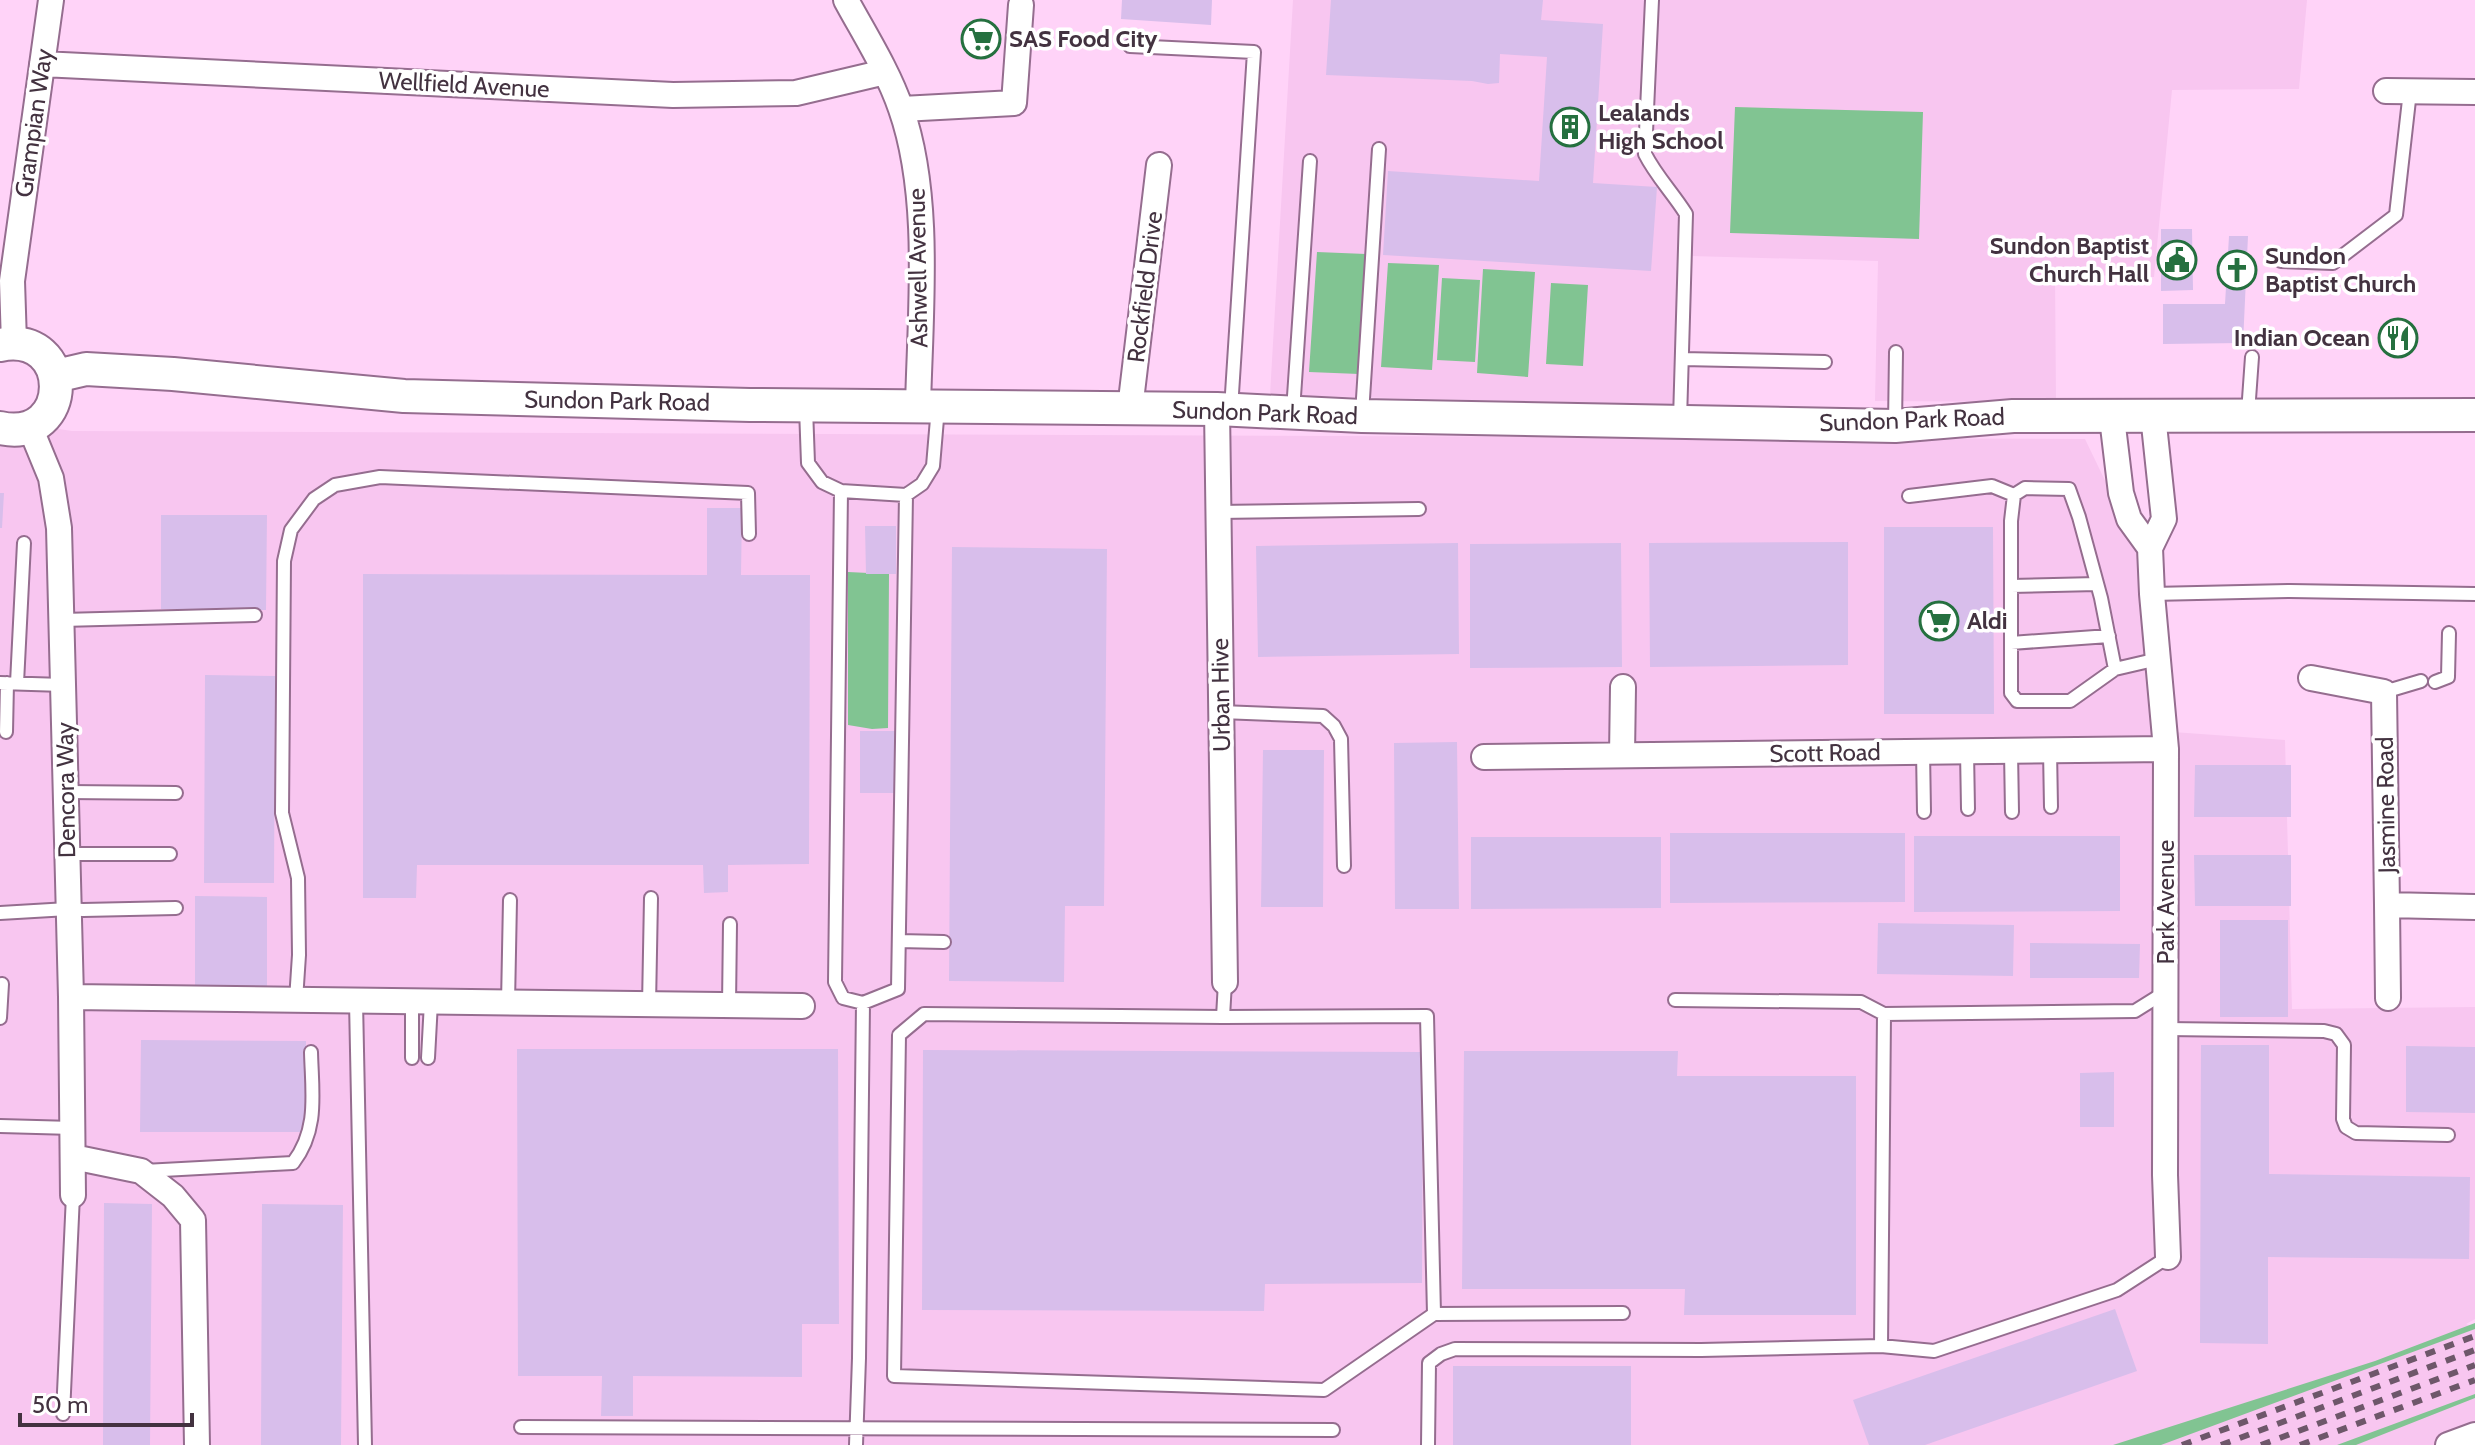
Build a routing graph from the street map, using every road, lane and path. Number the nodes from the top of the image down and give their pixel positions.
1 (51, 0) edge
2 (846, 0) edge
3 (1652, 0) edge
4 (1021, 5) dead end
5 (1130, 46) dead end
6 (42, 64) junction
7 (885, 72) junction
8 (2398, 91) joint
9 (2475, 92) edge
10 (902, 109) junction
11 (1379, 149) dead end
12 (1310, 161) dead end
13 (1159, 165) dead end
14 (2281, 261) dead end
15 (7, 344) edge
16 (1896, 352) dead end
17 (2252, 357) dead end
18 (1682, 359) junction
19 (1825, 362) dead end
20 (56, 376) junction
21 (806, 405) junction
22 (928, 407) junction
23 (1130, 409) junction
24 (1224, 409) junction
25 (1292, 414) junction
26 (2153, 415) junction
27 (2475, 415) edge
28 (1362, 416) junction
29 (2248, 416) junction
30 (2112, 418) junction
31 (1680, 422) junction
32 (1895, 426) junction
33 (15, 427) edge
34 (841, 491) junction
35 (906, 495) junction
36 (2014, 495) junction
37 (1909, 496) dead end
38 (1419, 509) dead end
39 (1218, 512) junction
40 (749, 534) dead end
41 (24, 543) dead end
42 (2150, 548) junction
43 (2097, 584) junction
44 (2011, 586) junction
45 (2152, 594) junction
46 (2475, 594) edge
47 (255, 615) dead end
48 (62, 620) junction
49 (2449, 633) dead end
50 (2109, 636) junction
51 (2011, 643) junction
52 (2158, 659) junction
53 (2115, 669) junction
54 (2311, 678) dead end
55 (2421, 681) dead end
56 (2435, 682) dead end
57 (8, 683) edge
58 (63, 685) junction
59 (1623, 687) dead end
60 (2384, 692) junction
61 (1221, 712) junction
62 (6, 732) dead end
63 (2166, 749) junction
64 (2050, 750) junction
65 (1923, 751) junction
66 (1967, 751) junction
67 (2011, 751) junction
68 (1622, 755) junction
69 (1484, 757) dead end
70 (67, 792) junction
71 (176, 793) dead end
72 (2051, 807) dead end
73 (1968, 809) dead end
74 (1924, 812) dead end
75 (2012, 812) dead end
76 (68, 854) junction
77 (170, 854) dead end
78 (1344, 866) dead end
79 (651, 898) dead end
80 (510, 900) dead end
81 (2387, 905) junction
82 (2475, 907) edge
83 (176, 908) dead end
84 (68, 909) junction
85 (0, 913) edge
86 (730, 924) dead end
87 (899, 941) junction
88 (944, 942) dead end
89 (1225, 982) joint
90 (2, 984) edge
91 (2167, 991) junction
92 (71, 997) junction
93 (2388, 998) dead end
94 (296, 1000) junction
95 (1675, 1000) dead end
96 (356, 1001) junction
97 (421, 1002) junction
98 (508, 1003) junction
99 (863, 1003) junction
100 (649, 1005) junction
101 (729, 1005) junction
102 (802, 1006) dead end
103 (1884, 1014) junction
104 (1223, 1017) junction
105 (0, 1018) edge
106 (2166, 1029) junction
107 (311, 1052) dead end
108 (412, 1058) dead end
109 (428, 1058) dead end
110 (0, 1126) edge
111 (73, 1128) junction
112 (2448, 1135) dead end
113 (73, 1157) junction
114 (141, 1171) junction
115 (73, 1195) joint
116 (2168, 1257) joint
117 (1623, 1313) dead end
118 (1434, 1314) junction
119 (1881, 1346) junction
120 (63, 1414) dead end
121 (521, 1427) dead end
122 (856, 1428) junction
123 (1333, 1430) dead end
124 (2475, 1435) edge
125 (197, 1445) edge
126 (365, 1445) edge
127 (856, 1445) edge
128 (1428, 1445) edge
129 (2448, 1445) edge

1 - 6 street, Grampian Way
2 - 7 street, Ashwell Avenue
3 - 18 lane
4 - 10 street
5 - 24 lane
6 - 7 street, Wellfield Avenue
6 - 15 street, Grampian Way
7 - 10 street, Ashwell Avenue
8 - 9 street
8 - 14 lane
10 - 22 street, Ashwell Avenue
11 - 28 lane
12 - 25 lane
13 - 23 street, Rockfield Drive
15 - 20 street
16 - 32 lane
17 - 29 lane
18 - 19 lane
18 - 31 lane
20 - 21 street, Sundon Park Road
20 - 33 street
21 - 22 street, Sundon Park Road
21 - 34 lane
22 - 23 street, Sundon Park Road
22 - 35 lane
23 - 24 street, Sundon Park Road
24 - 25 street, Sundon Park Road
24 - 39 street, Urban Hive
25 - 28 street, Sundon Park Road
26 - 29 street, Sundon Park Road
26 - 30 street, Sundon Park Road
26 - 42 street, Park Avenue
27 - 29 street, Sundon Park Road
28 - 31 street, Sundon Park Road
30 - 32 street, Sundon Park Road
30 - 42 street
31 - 32 street, Sundon Park Road
33 - 48 street, Dencora Way
34 - 35 lane
34 - 99 lane
35 - 87 lane
36 - 37 lane
36 - 43 lane
36 - 44 lane
38 - 39 lane
39 - 61 street, Urban Hive
40 - 94 lane
41 - 57 lane
42 - 45 street, Park Avenue
43 - 44 lane
43 - 50 lane
44 - 51 lane
45 - 46 lane
45 - 52 street, Park Avenue
47 - 48 lane
48 - 58 street, Dencora Way
49 - 56 lane
50 - 51 lane
50 - 53 lane
51 - 53 lane
52 - 53 lane
52 - 63 street, Park Avenue
54 - 60 street
55 - 60 lane
57 - 58 lane
57 - 62 lane
58 - 70 street, Dencora Way
59 - 68 street
60 - 81 street, Jasmine Road
61 - 78 lane
61 - 89 street, Urban Hive
63 - 64 street, Scott Road
63 - 91 street, Park Avenue
64 - 67 street, Scott Road
64 - 72 lane
65 - 66 street, Scott Road
65 - 68 street, Scott Road
65 - 74 lane
66 - 67 street, Scott Road
66 - 73 lane
67 - 75 lane
68 - 69 street, Scott Road
70 - 71 lane
70 - 76 street, Dencora Way
76 - 77 lane
76 - 84 street, Dencora Way
79 - 100 lane
80 - 98 lane
81 - 82 street, Jasmine Road
81 - 93 street
83 - 84 lane
84 - 85 lane
84 - 92 street, Dencora Way
86 - 101 lane
87 - 88 lane
87 - 99 lane
89 - 104 lane
90 - 105 lane
91 - 103 lane
91 - 106 street, Park Avenue
92 - 94 street
92 - 111 street, Dencora Way
94 - 96 street
95 - 103 lane
96 - 97 street
96 - 126 lane
97 - 98 street
97 - 108 lane
97 - 109 lane
98 - 100 street
99 - 122 lane
100 - 101 street
101 - 102 street
103 - 119 lane
104 - 118 lane
104 - 118 lane
106 - 112 lane
106 - 116 street, Park Avenue
107 - 114 lane
110 - 111 lane
111 - 113 street, Dencora Way
113 - 114 street
113 - 115 street, Dencora Way
114 - 125 street
115 - 120 lane
116 - 119 lane
117 - 118 lane
119 - 128 lane
121 - 122 lane
122 - 123 lane
122 - 127 lane
124 - 129 street

